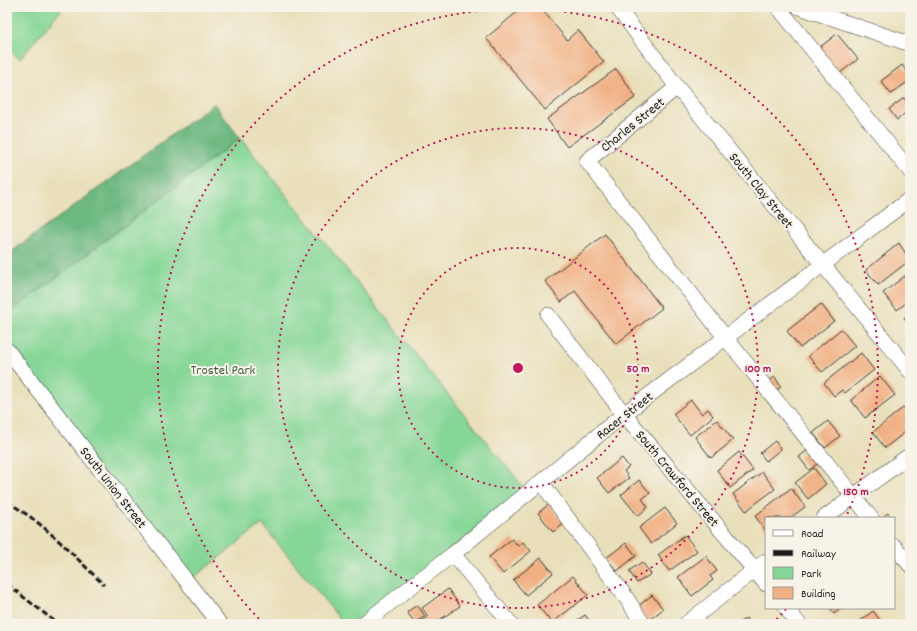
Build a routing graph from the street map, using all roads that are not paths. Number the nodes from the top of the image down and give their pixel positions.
1 (617, 7) edge
2 (778, 7) edge
3 (799, 7) edge
4 (910, 44) edge
5 (677, 87) junction
6 (910, 171) edge
7 (910, 199) edge
8 (822, 264) junction
9 (548, 315) dead end
10 (725, 337) junction
11 (7, 350) edge
12 (910, 371) edge
13 (624, 414) junction
14 (910, 455) edge
15 (541, 482) junction
16 (854, 497) junction
17 (825, 517) edge
18 (870, 517) edge
19 (895, 547) edge
20 (453, 554) junction
21 (760, 565) edge
22 (910, 565) edge
23 (765, 581) edge
24 (787, 609) edge
25 (220, 624) edge
26 (364, 624) edge
27 (511, 624) edge
28 (643, 624) edge
29 (686, 624) edge
30 (799, 624) edge

1 - 5 street, South Clay Street
2 - 6 street
3 - 4 street
5 - 8 street, South Clay Street
5 - 10 street, Charles Street
7 - 8 street, Racer Street
8 - 10 street, Racer Street
8 - 12 street, South Clay Street
9 - 13 street, South Crawford Street
10 - 13 street, Racer Street
10 - 16 street
11 - 25 street, South Union Street
13 - 15 street, Racer Street
13 - 21 street, South Crawford Street
14 - 16 street
15 - 20 street, Racer Street
15 - 28 street
16 - 17 street
16 - 18 street
19 - 22 street
20 - 26 street, Racer Street
20 - 27 street
21 - 23 street, South Crawford Street
21 - 29 street
24 - 30 street

